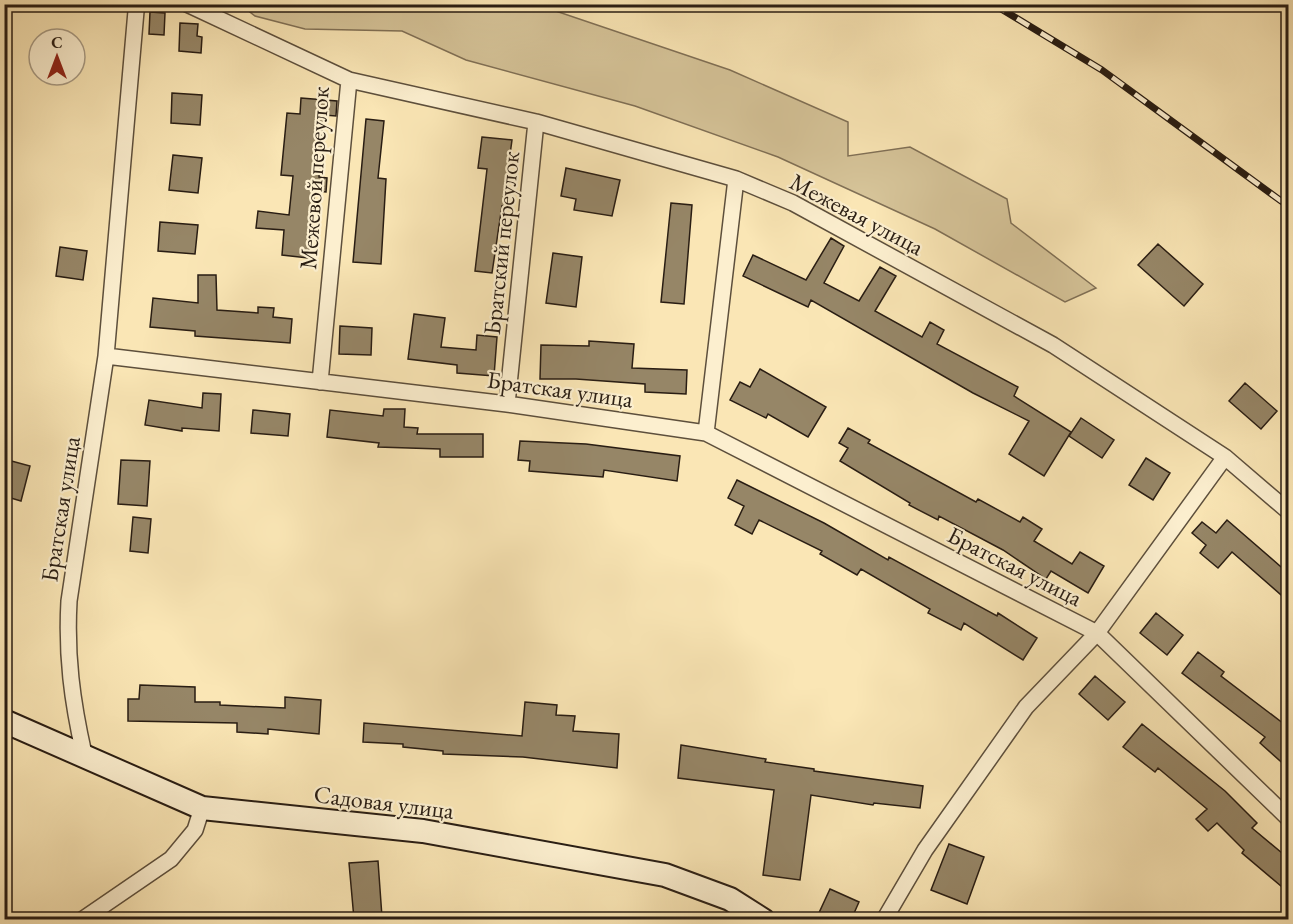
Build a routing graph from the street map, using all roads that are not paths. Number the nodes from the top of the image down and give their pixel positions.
1 (139, 4) edge
2 (187, 4) edge
3 (349, 80) junction
4 (536, 122) junction
5 (736, 179) junction
6 (106, 357) junction
7 (320, 382) junction
8 (507, 404) junction
9 (706, 433) junction
10 (1225, 457) junction
11 (1288, 511) edge
12 (1097, 633) junction
13 (4, 721) edge
14 (84, 754) junction
15 (202, 808) junction
16 (1288, 818) edge
17 (82, 920) edge
18 (763, 920) edge
19 (884, 920) edge

1 - 6 street
2 - 3 street, Межевой переулок
3 - 4 street, Межевая улица
3 - 7 street, Межевой переулок
4 - 5 street, Межевая улица
4 - 8 street, Братский переулок
5 - 9 street
5 - 10 street, Межевая улица
6 - 7 street, Братская улица
6 - 14 street, Братская улица
7 - 8 street, Братская улица
8 - 9 street, Братская улица
9 - 12 street, Братская улица
10 - 11 street, Межевая улица
10 - 12 street
12 - 16 street, Братская улица
12 - 19 street
13 - 14 main road, Садовая улица
14 - 15 main road, Садовая улица
15 - 17 street
15 - 18 main road, Садовая улица

